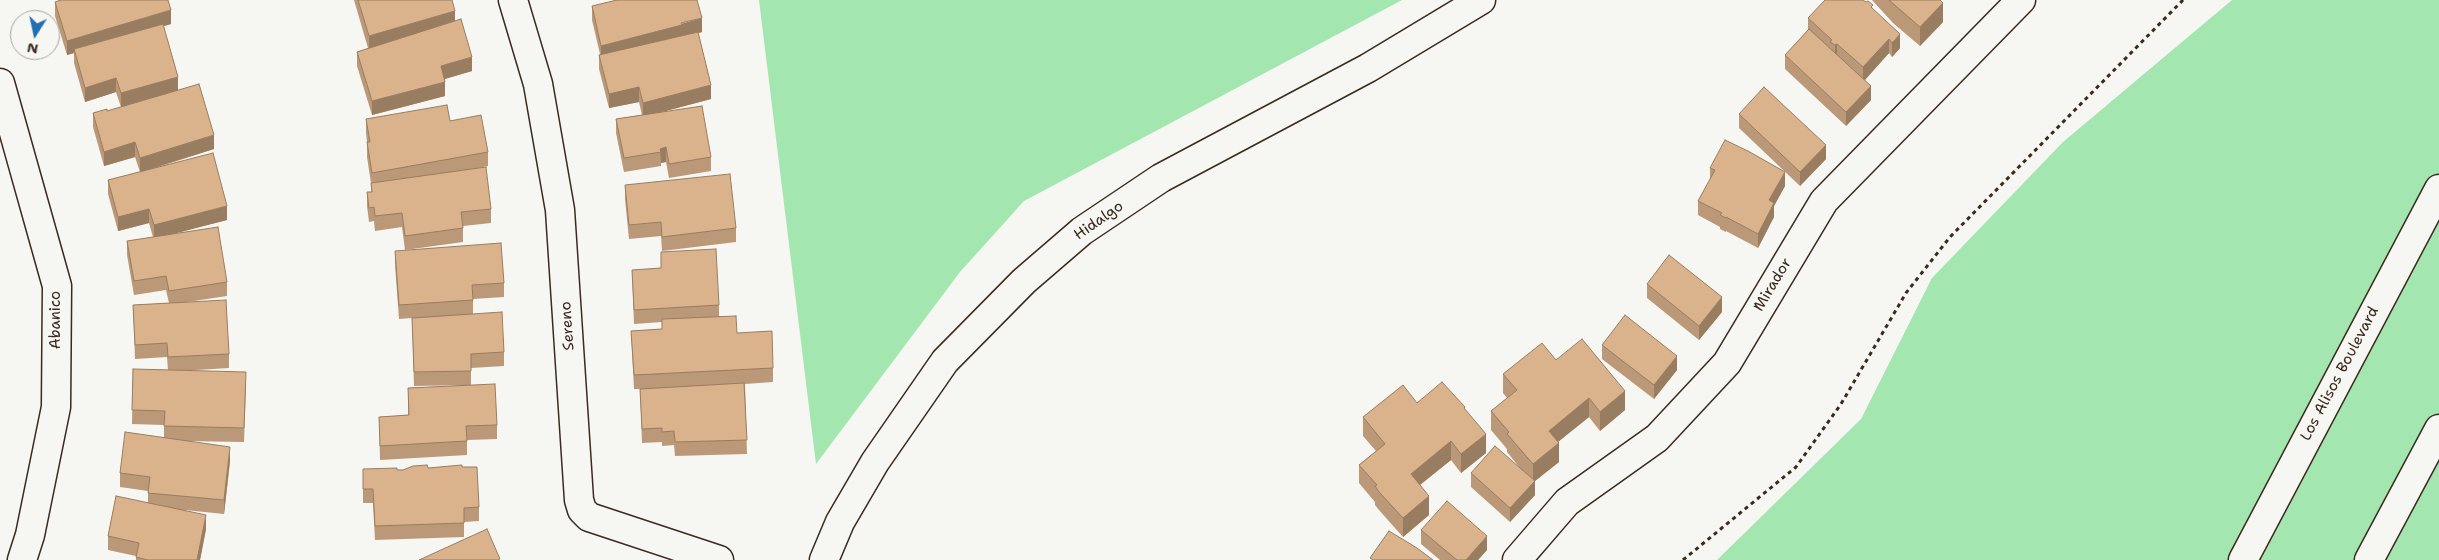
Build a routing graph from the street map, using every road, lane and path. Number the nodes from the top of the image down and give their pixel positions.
1 (513, 0) edge
2 (1481, 0) edge
3 (2021, 0) edge
4 (2183, 0) edge
5 (0, 83) edge
6 (2439, 189) edge
7 (2439, 429) edge
8 (22, 560) edge
9 (719, 560) edge
10 (824, 560) edge
11 (1516, 560) edge
12 (1684, 560) edge
13 (2242, 560) edge
14 (2369, 560) edge

1 - 9 street, Sereno
2 - 10 street, Hidalgo
3 - 11 street, Mirador
4 - 12 path
5 - 8 street, Abanico
6 - 13 street, Los Alisos Boulevard
7 - 14 street

